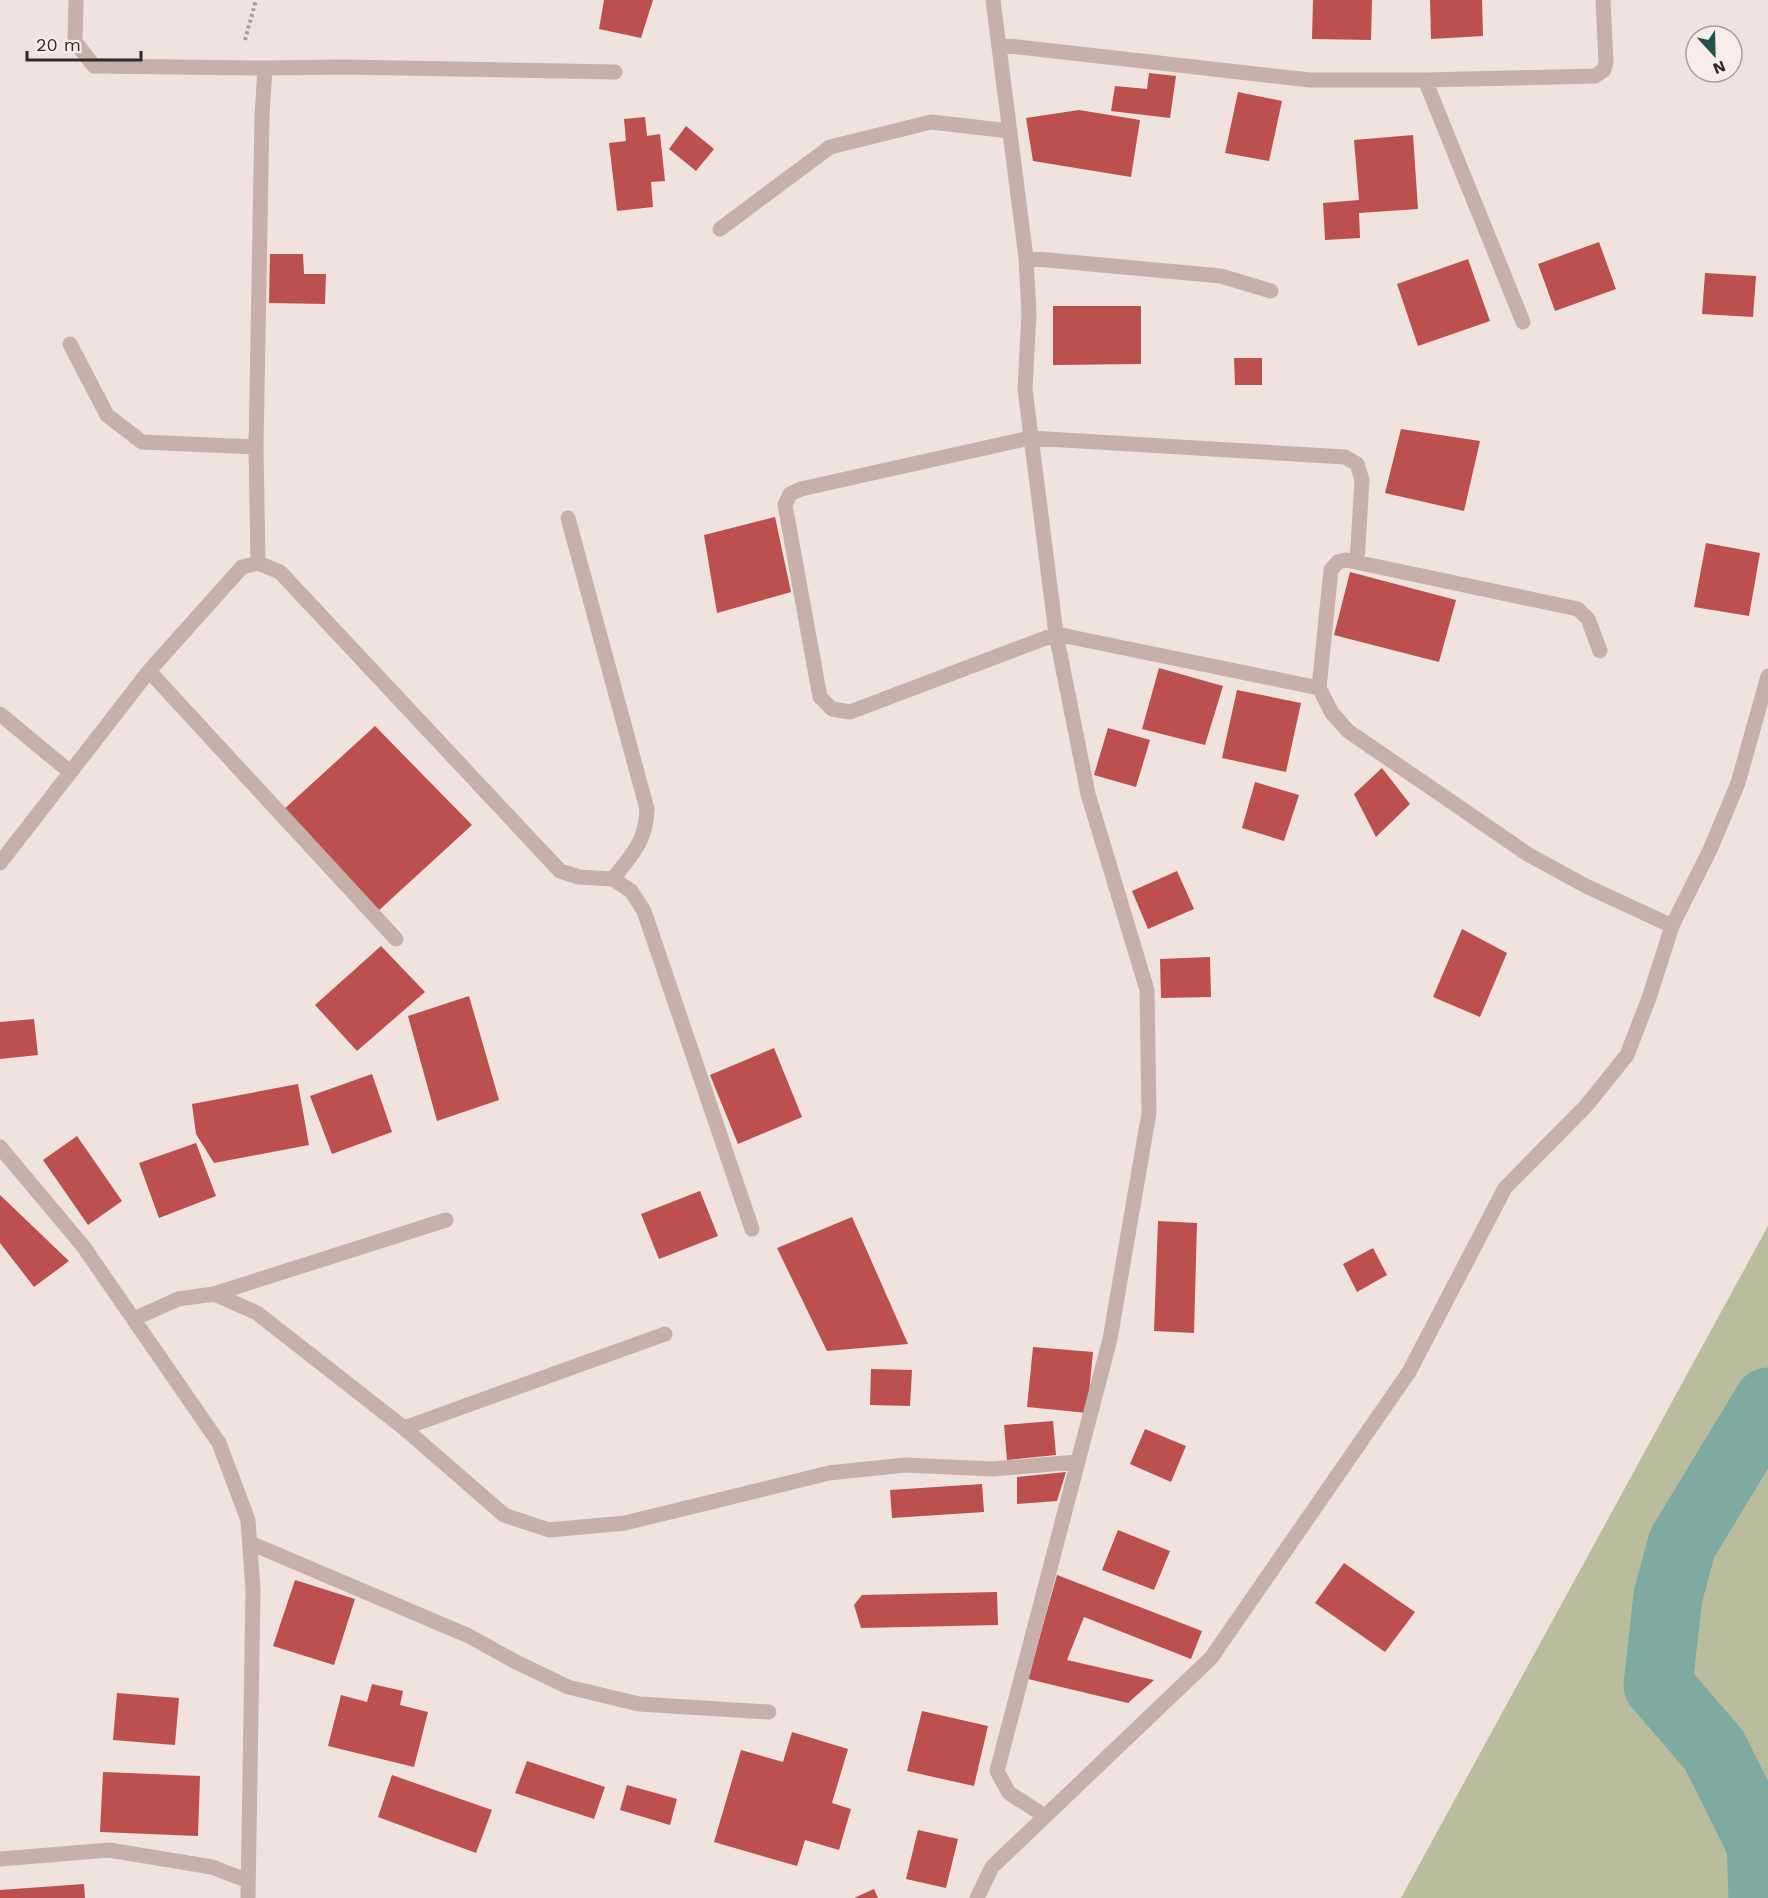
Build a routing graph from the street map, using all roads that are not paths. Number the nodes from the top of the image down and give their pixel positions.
1 (76, 0) edge
2 (993, 0) edge
3 (1603, 0) edge
4 (1000, 45) junction
5 (265, 68) junction
6 (615, 72) dead end
7 (1425, 80) junction
8 (1010, 130) junction
9 (720, 229) dead end
10 (1026, 258) junction
11 (1271, 291) dead end
12 (1523, 322) dead end
13 (70, 344) dead end
14 (1030, 438) junction
15 (256, 447) junction
16 (568, 518) dead end
17 (1357, 562) junction
18 (258, 563) junction
19 (1056, 634) junction
20 (1600, 651) dead end
21 (150, 671) junction
22 (1768, 676) edge
23 (1319, 688) junction
24 (0, 714) edge
25 (70, 772) junction
26 (0, 863) edge
27 (613, 879) junction
28 (1672, 926) junction
29 (396, 939) dead end
30 (0, 1147) edge
31 (446, 1221) dead end
32 (752, 1229) dead end
33 (214, 1294) junction
34 (134, 1319) junction
35 (665, 1334) dead end
36 (404, 1428) junction
37 (1077, 1462) junction
38 (250, 1543) junction
39 (769, 1712) dead end
40 (1044, 1816) junction
41 (0, 1859) edge
42 (248, 1881) junction
43 (248, 1898) edge
44 (977, 1898) edge

1 - 5 street
2 - 4 street
3 - 7 street
4 - 7 street
4 - 8 street
5 - 6 street
5 - 15 street
7 - 12 street
8 - 9 street
8 - 10 street
10 - 11 street
10 - 14 street
13 - 15 street
14 - 17 street
14 - 19 street
14 - 19 street
15 - 18 street
16 - 27 street
17 - 20 street
17 - 23 street
18 - 21 street
18 - 27 street
19 - 23 street
19 - 37 street
21 - 25 street
21 - 29 street
22 - 28 street
23 - 28 street
24 - 25 street
25 - 26 street
27 - 32 street
28 - 40 street
30 - 34 street
31 - 33 street
33 - 34 street
33 - 36 street
34 - 38 street
35 - 36 street
36 - 37 street
37 - 40 street
38 - 39 street
38 - 42 street
40 - 44 street
41 - 42 street
42 - 43 street

